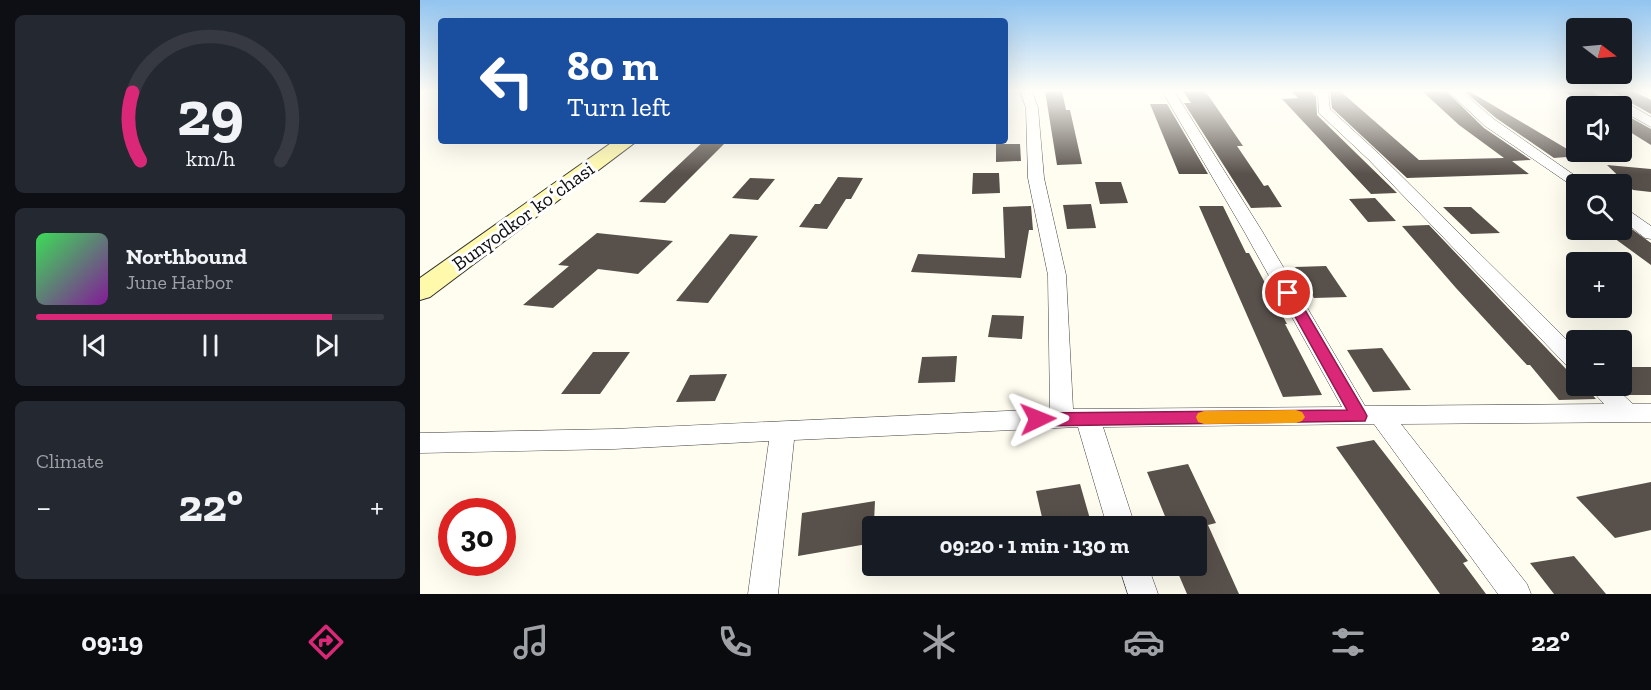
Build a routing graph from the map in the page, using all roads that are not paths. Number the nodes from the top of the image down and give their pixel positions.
1 (1033, 119) edge
2 (1185, 119) edge
3 (1333, 119) edge
4 (1485, 119) edge
5 (623, 144) edge
6 (1566, 175) edge
7 (1632, 220) edge
8 (1651, 234) edge
9 (420, 291) edge
10 (1566, 352) edge
11 (1609, 396) edge
12 (1626, 412) junction
13 (1651, 413) edge
14 (1370, 416) junction
15 (1062, 418) junction
16 (1089, 418) junction
17 (783, 430) junction
18 (420, 443) edge
19 (1118, 516) edge
20 (1137, 576) edge
21 (763, 594) edge
22 (1143, 594) edge
23 (1516, 594) edge

1 - 15 street
2 - 14 street
3 - 10 street
4 - 6 street
5 - 9 main road, Bunyodkor koʻchasi
7 - 8 street
11 - 12 street
12 - 13 street
12 - 14 street
14 - 16 street
14 - 23 street
15 - 16 street
15 - 17 street
16 - 19 street
17 - 18 street
17 - 21 street
20 - 22 street

